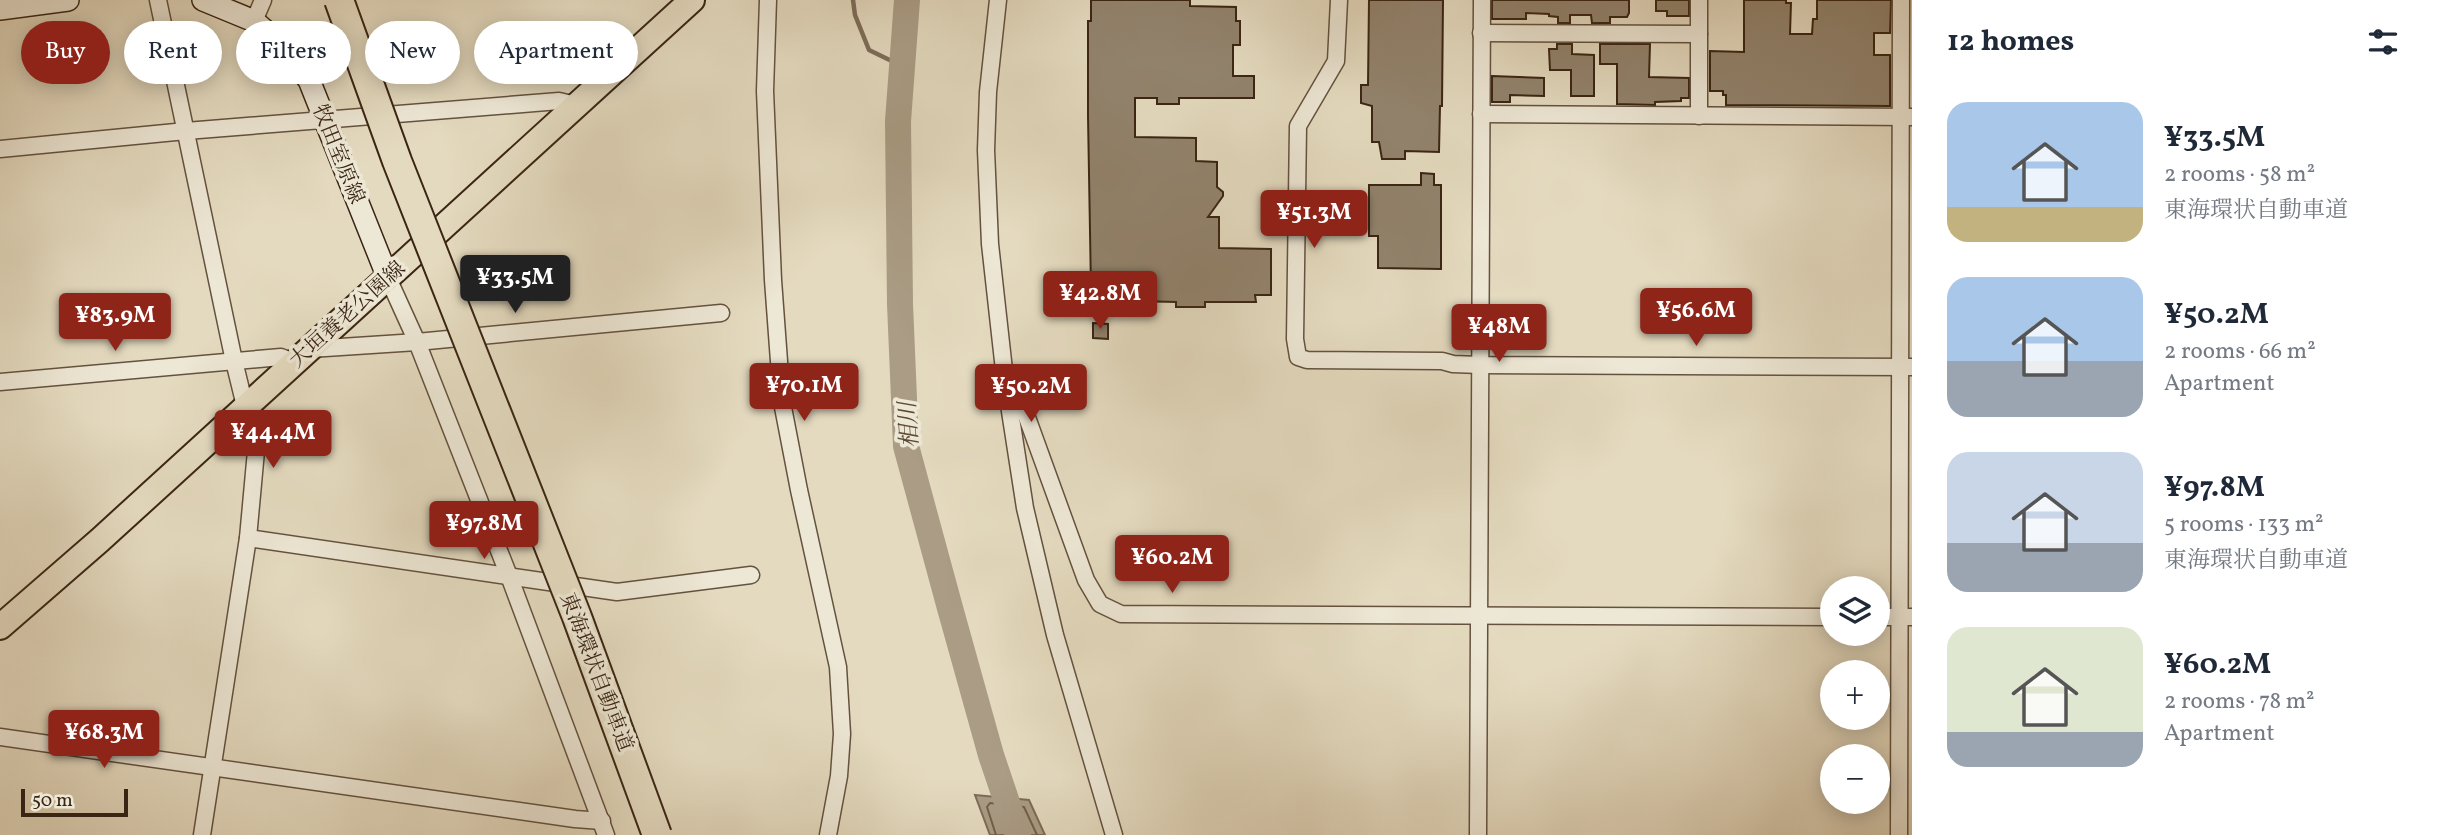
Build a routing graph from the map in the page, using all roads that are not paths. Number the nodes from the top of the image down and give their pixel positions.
1 (68, 0) edge
2 (158, 0) edge
3 (203, 0) edge
4 (263, 0) edge
5 (339, 0) edge
6 (692, 0) edge
7 (768, 0) edge
8 (998, 0) edge
9 (1339, 0) edge
10 (1482, 0) edge
11 (1699, 0) edge
12 (1901, 0) edge
13 (0, 9) edge
14 (254, 20) junction
15 (1481, 33) junction
16 (1699, 34) junction
17 (576, 105) junction
18 (1481, 114) junction
19 (1699, 116) junction
20 (1906, 117) edge
21 (326, 120) junction
22 (186, 131) junction
23 (0, 149) edge
24 (388, 278) junction
25 (721, 313) dead end
26 (417, 342) junction
27 (302, 355) junction
28 (234, 361) junction
29 (1480, 365) junction
30 (1905, 367) edge
31 (1005, 379) junction
32 (0, 382) edge
33 (247, 406) junction
34 (248, 538) junction
35 (751, 575) dead end
36 (509, 576) junction
37 (1480, 614) junction
38 (1820, 617) edge
39 (1906, 617) edge
40 (4, 619) edge
41 (0, 737) edge
42 (213, 768) junction
43 (573, 827) edge
44 (604, 828) edge
45 (202, 835) edge
46 (657, 835) edge
47 (828, 835) edge
48 (1114, 835) edge
49 (1478, 835) edge
50 (1899, 835) edge

1 - 13 main road
2 - 22 street
3 - 14 main road, 牧田室原線
4 - 14 street
5 - 46 highway, 東海環状自動車道, bridge
6 - 17 main road, 大垣養老公園線
7 - 47 street
8 - 31 street
9 - 29 street
10 - 15 street
11 - 16 street
12 - 20 street
14 - 21 main road, 牧田室原線
15 - 16 street
15 - 18 street
16 - 19 street
17 - 21 street
17 - 24 main road, 大垣養老公園線
18 - 19 street
18 - 29 street
19 - 20 street
20 - 30 street
21 - 22 street
21 - 24 main road, 牧田室原線
22 - 23 street
22 - 28 street
24 - 26 street
24 - 27 main road, 大垣養老公園線
25 - 26 street
26 - 27 street
26 - 36 street
27 - 28 street
27 - 33 main road, 大垣養老公園線
28 - 32 street
28 - 33 street
29 - 30 street
29 - 37 street
30 - 39 street
31 - 37 street
31 - 48 street
33 - 34 street
33 - 40 main road, 大垣養老公園線
34 - 36 street
34 - 42 street
35 - 36 street
36 - 44 street
37 - 38 street
37 - 49 street
39 - 50 street
41 - 42 street
42 - 43 street
42 - 45 street
43 - 44 street

